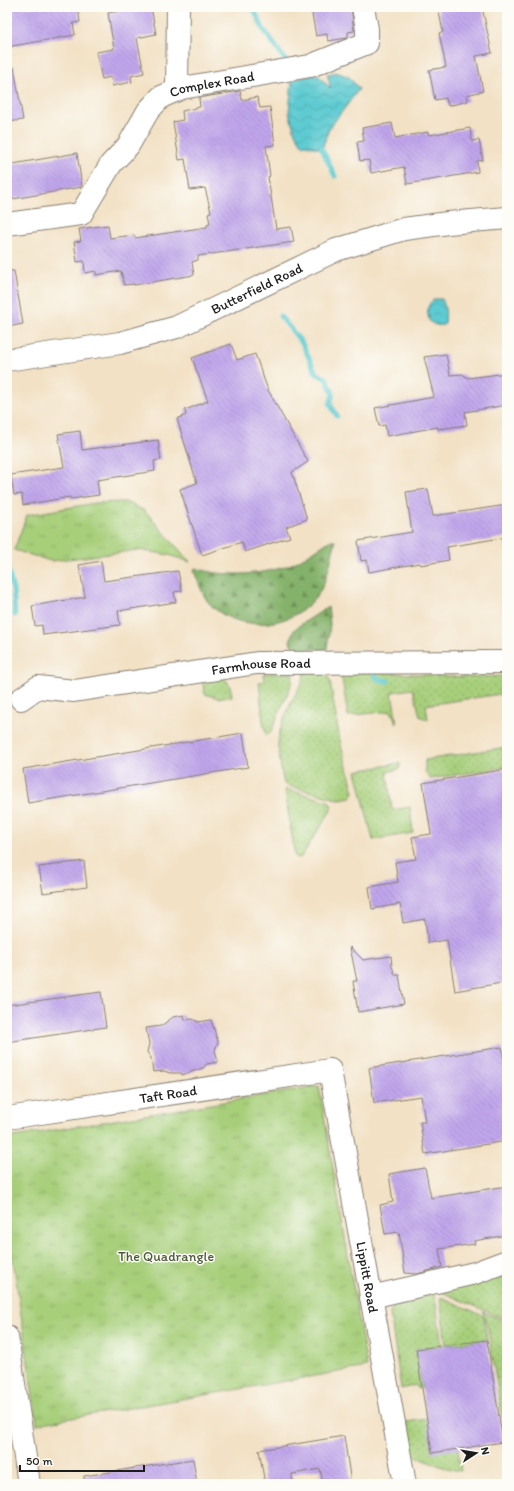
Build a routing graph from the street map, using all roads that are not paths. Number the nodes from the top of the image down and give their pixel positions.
1 (178, 7) edge
2 (363, 7) edge
3 (177, 90) junction
4 (507, 218) edge
5 (7, 224) edge
6 (7, 360) edge
7 (507, 662) edge
8 (21, 699) dead end
9 (330, 1070) joint
10 (7, 1118) edge
11 (507, 1260) edge
12 (371, 1297) junction
13 (7, 1338) edge
14 (29, 1484) edge
15 (405, 1484) edge

1 - 3 street
2 - 3 street, Complex Road
3 - 5 street, Complex Road
4 - 6 street, Butterfield Road
7 - 8 street, Farmhouse Road
9 - 10 street, Taft Road
9 - 12 street, Lippitt Road
11 - 12 street
12 - 15 street, Lippitt Road
13 - 14 street

